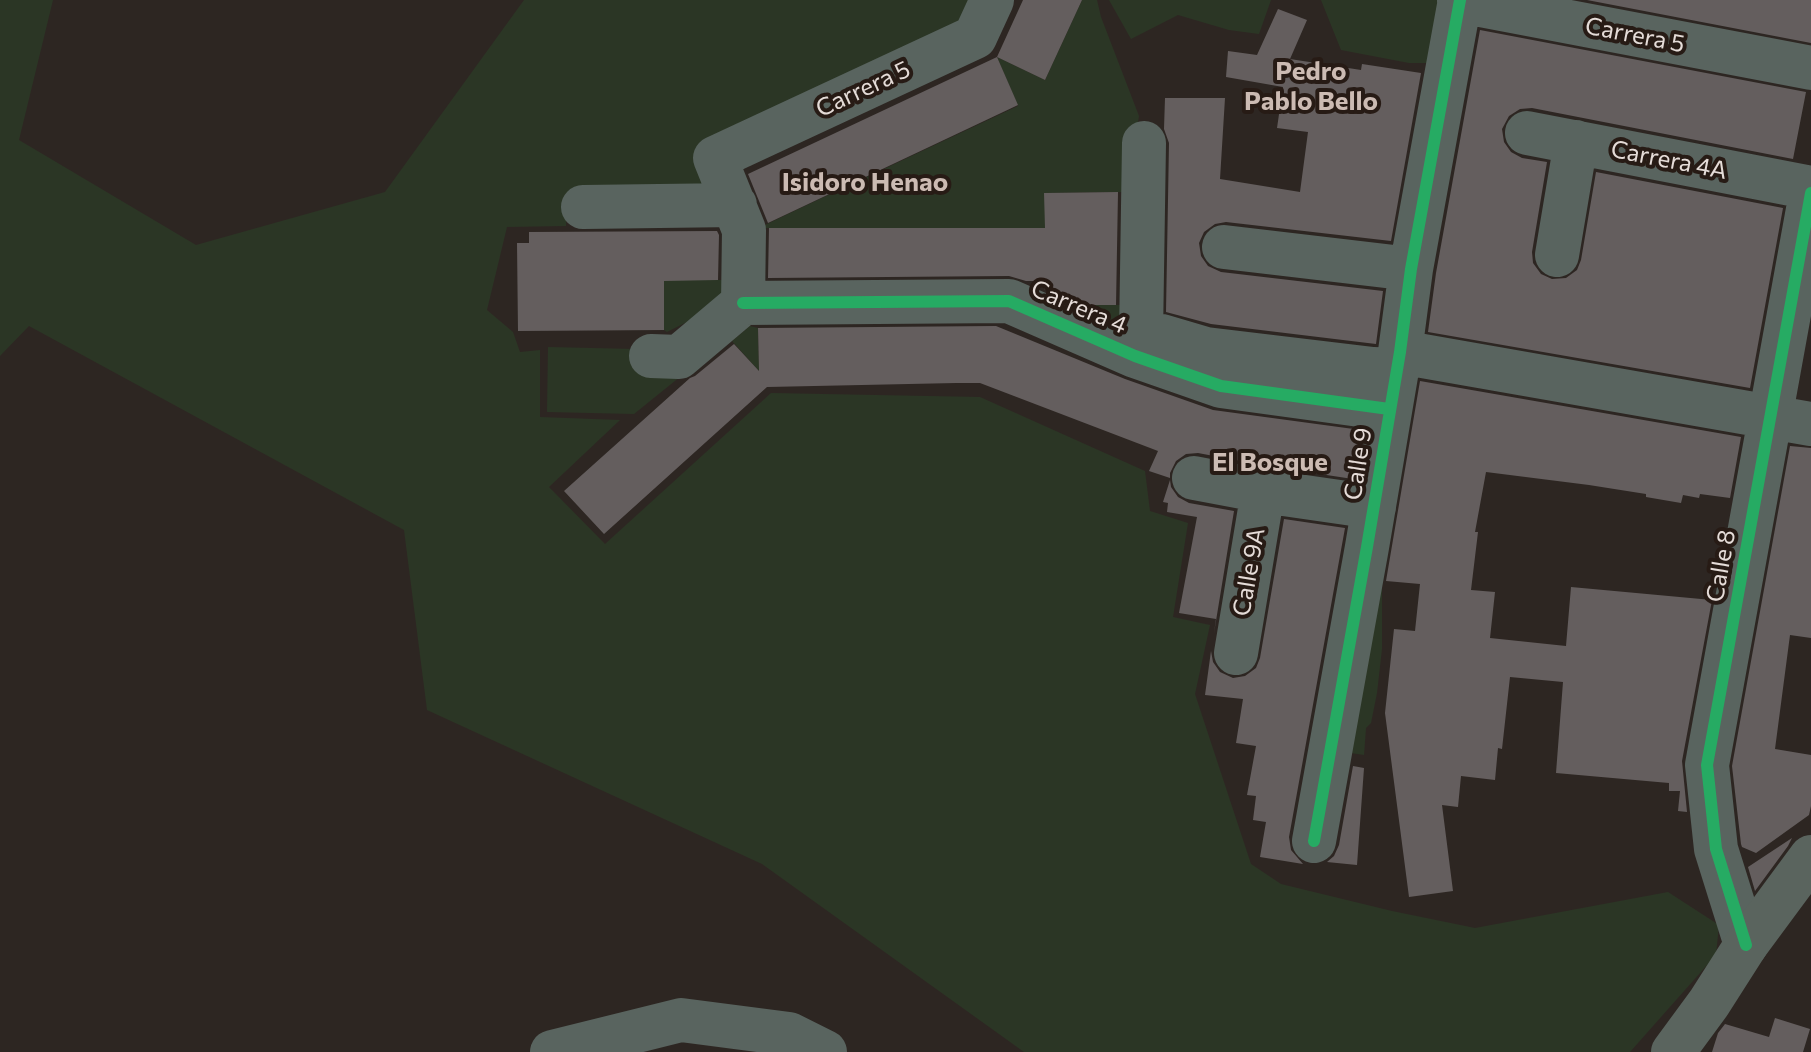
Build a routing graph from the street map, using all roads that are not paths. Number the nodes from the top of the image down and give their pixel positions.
1 (992, 0) edge
2 (1460, 0) edge
3 (1585, 12) edge
4 (1811, 68) edge
5 (1527, 133) dead end
6 (1576, 142) junction
7 (1144, 143) dead end
8 (1811, 191) edge
9 (735, 205) junction
10 (583, 207) dead end
11 (1224, 247) dead end
12 (1557, 255) dead end
13 (1411, 269) junction
14 (743, 303) junction
15 (1141, 336) junction
16 (1097, 338) junction
17 (651, 356) dead end
18 (1395, 377) junction
19 (1791, 420) edge
20 (1194, 478) dead end
21 (1263, 491) junction
22 (1374, 507) junction
23 (1236, 653) dead end
24 (1314, 841) dead end
25 (1811, 857) edge
26 (1742, 950) junction
27 (552, 1052) edge
28 (825, 1052) edge
29 (1673, 1052) edge

1 - 9 street, Carrera 5
2 - 3 street, Carrera 5
2 - 13 street, Calle 9
3 - 4 street, Carrera 5
5 - 6 street, Carrera 4A
6 - 8 street, Carrera 4A
6 - 12 street
7 - 15 street
8 - 19 street, Calle 8
9 - 10 street
9 - 14 street
11 - 13 street
13 - 18 street, Calle 9
14 - 16 street, Carrera 4
14 - 17 street
15 - 16 street, Carrera 4
15 - 18 street, Carrera 4
16 - 18 street, Carrera 4
18 - 19 street, Carrera 4
18 - 22 street, Calle 9
19 - 26 street, Calle 8
20 - 21 street
21 - 22 street
21 - 23 street, Calle 9A
22 - 24 street, Calle 9
25 - 26 main road
26 - 29 main road
27 - 28 street

